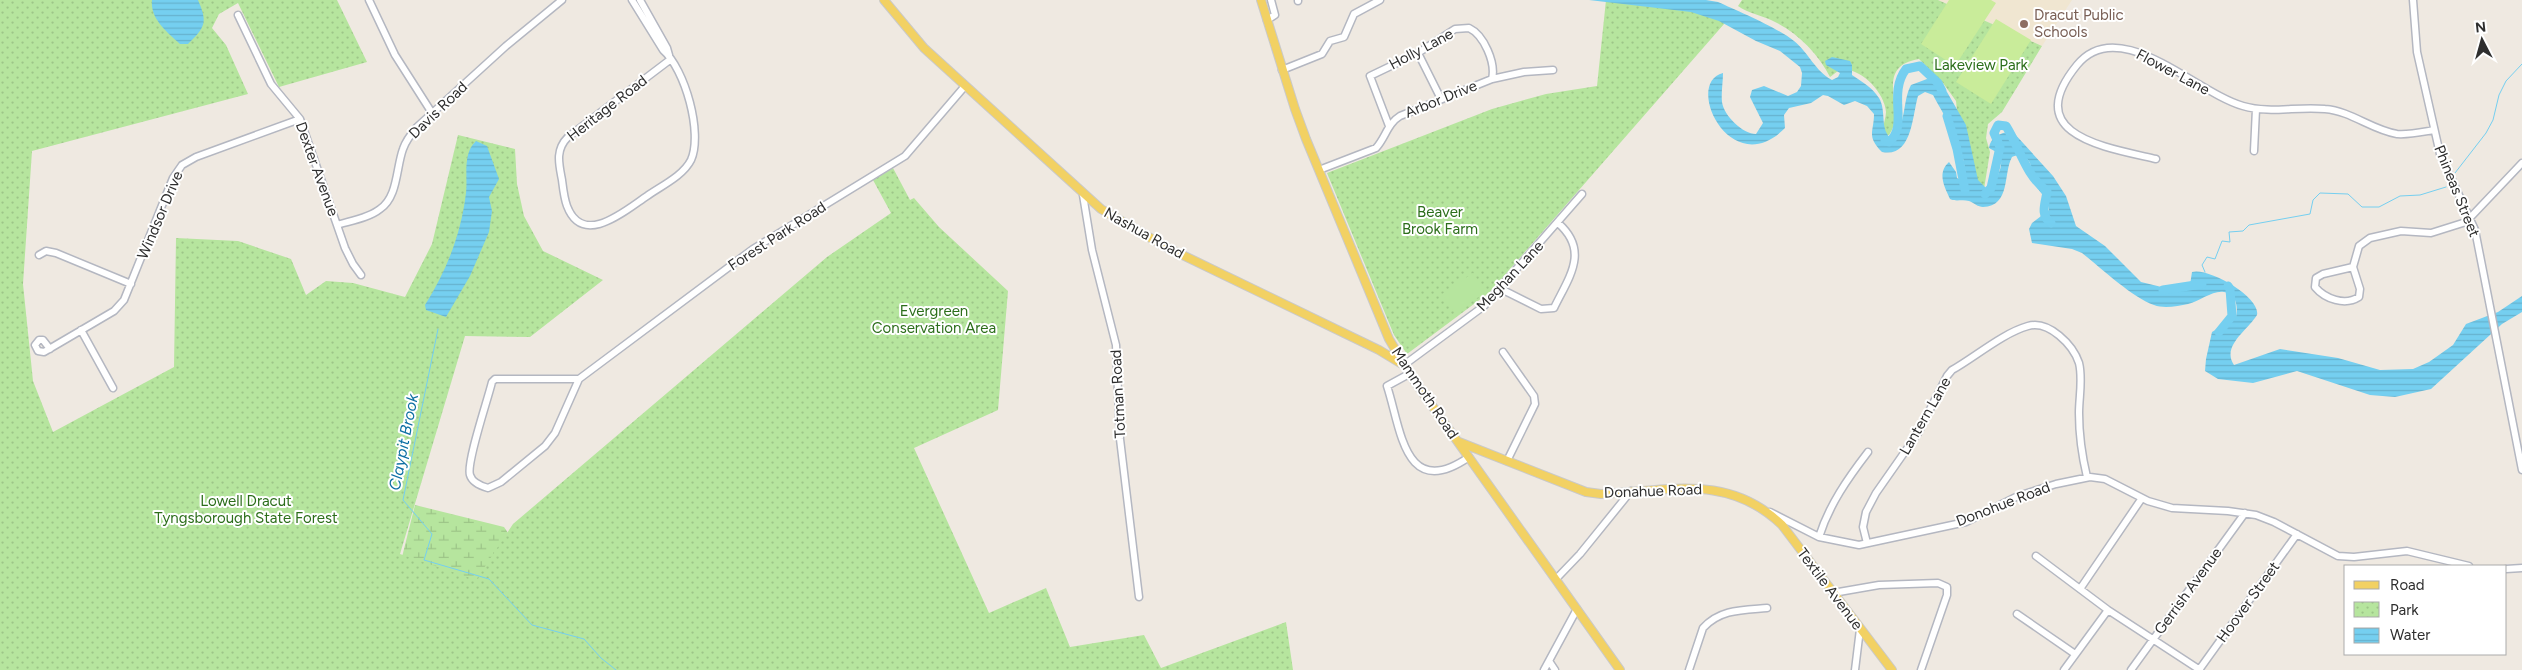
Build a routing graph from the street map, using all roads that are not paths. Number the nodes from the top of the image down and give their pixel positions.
1 (369, 0) edge
2 (562, 0) edge
3 (632, 0) edge
4 (640, 0) edge
5 (884, 0) edge
6 (1261, 0) edge
7 (1271, 0) edge
8 (1380, 0) edge
9 (2413, 0) edge
10 (238, 14) dead end
11 (1267, 20) junction
12 (1418, 53) junction
13 (670, 57) junction
14 (1282, 70) junction
15 (1553, 70) dead end
16 (1492, 78) junction
17 (965, 86) junction
18 (1441, 99) junction
19 (2256, 109) junction
20 (432, 113) junction
21 (300, 119) junction
22 (1389, 126) junction
23 (2434, 130) junction
24 (2254, 151) dead end
25 (2156, 159) dead end
26 (2522, 163) edge
27 (1319, 170) junction
28 (1582, 194) dead end
29 (1083, 195) junction
30 (2470, 216) junction
31 (1558, 223) junction
32 (337, 225) junction
33 (39, 255) dead end
34 (2353, 267) junction
35 (361, 275) dead end
36 (131, 284) junction
37 (1501, 289) junction
38 (81, 330) junction
39 (50, 349) dead end
40 (1503, 352) dead end
41 (1404, 365) junction
42 (1409, 374) junction
43 (579, 378) junction
44 (113, 388) dead end
45 (1458, 442) junction
46 (1482, 452) junction
47 (1868, 452) dead end
48 (1469, 458) junction
49 (1507, 461) junction
50 (1477, 469) junction
51 (2522, 470) edge
52 (2087, 477) junction
53 (1631, 491) junction
54 (2142, 498) junction
55 (1766, 510) junction
56 (2245, 513) junction
57 (2297, 534) junction
58 (1819, 537) junction
59 (1867, 544) junction
60 (2036, 556) dead end
61 (2465, 565) edge
62 (2522, 568) edge
63 (2507, 569) edge
64 (1556, 578) junction
65 (2080, 588) junction
66 (1833, 593) junction
67 (1139, 597) dead end
68 (1767, 608) dead end
69 (1577, 609) junction
70 (2108, 610) junction
71 (2017, 614) dead end
72 (1860, 629) junction
73 (2153, 640) junction
74 (2075, 654) junction
75 (1549, 661) junction
76 (1544, 670) edge
77 (1555, 670) edge
78 (1620, 670) edge
79 (1689, 670) edge
80 (1855, 670) edge
81 (1892, 670) edge
82 (1921, 670) edge
83 (2064, 670) edge
84 (2131, 670) edge
85 (2200, 670) edge

1 - 20 street
2 - 20 street, Davis Road
3 - 13 street, Heritage Road
4 - 13 street, Heritage Road
5 - 17 main road, Nashua Road
6 - 11 main road, Mammoth Road
7 - 11 street
8 - 14 street
9 - 23 street, Phineas Street
10 - 21 street, Dexter Avenue
11 - 14 main road, Mammoth Road
12 - 16 street, Holly Lane
12 - 18 street
12 - 22 street, Holly Lane
13 - 13 street, Heritage Road
14 - 27 main road, Mammoth Road
15 - 16 street, Arbor Drive
16 - 18 street, Arbor Drive
17 - 29 main road, Nashua Road
17 - 43 street, Forest Park Road
18 - 22 street, Arbor Drive
19 - 23 street, Flower Lane
19 - 24 street
19 - 25 street, Flower Lane
20 - 32 street, Davis Road
21 - 32 street, Dexter Avenue
21 - 36 street, Windsor Drive
22 - 27 street, Arbor Drive
23 - 30 street, Phineas Street
26 - 30 street
27 - 41 main road, Mammoth Road
28 - 31 street, Meghan Lane
29 - 41 main road, Nashua Road
29 - 67 street, Totman Road
30 - 34 street
30 - 51 street, Phineas Street
31 - 37 street, Meghan Lane
31 - 37 street
32 - 35 street, Dexter Avenue
33 - 36 street
34 - 34 street
36 - 38 street, Windsor Drive
37 - 41 street, Meghan Lane
38 - 39 street, Windsor Drive
38 - 44 street
40 - 49 street
41 - 42 main road, Mammoth Road
42 - 45 main road, Mammoth Road
42 - 48 street
43 - 43 street
45 - 46 main road, Donahue Road
45 - 48 main road, Mammoth Road
46 - 49 main road, Donahue Road
46 - 50 main road
47 - 58 street
48 - 50 main road, Mammoth Road
49 - 53 main road, Donahue Road
50 - 64 main road, Mammoth Road
52 - 54 street, Donohue Road
52 - 59 street, Donohue Road
52 - 59 street, Lantern Lane
53 - 55 main road, Donahue Road
53 - 64 street
54 - 56 street, Donohue Road
54 - 65 street
55 - 58 street, Donohue Road
55 - 66 main road, Textile Avenue
56 - 57 street, Donohue Road
56 - 73 street, Gerrish Avenue
57 - 61 street, Donohue Road
57 - 85 street, Hoover Street
58 - 59 street, Donohue Road
60 - 65 street
62 - 63 street
64 - 69 main road, Mammoth Road
65 - 70 street
66 - 72 main road, Textile Avenue
66 - 82 street
68 - 79 street
69 - 75 street
69 - 78 main road, Mammoth Road
70 - 73 street
70 - 74 street
71 - 74 street
72 - 80 street
72 - 81 main road, Textile Avenue
73 - 84 street, Gerrish Avenue
73 - 85 street
74 - 83 street
75 - 76 street
75 - 77 street

